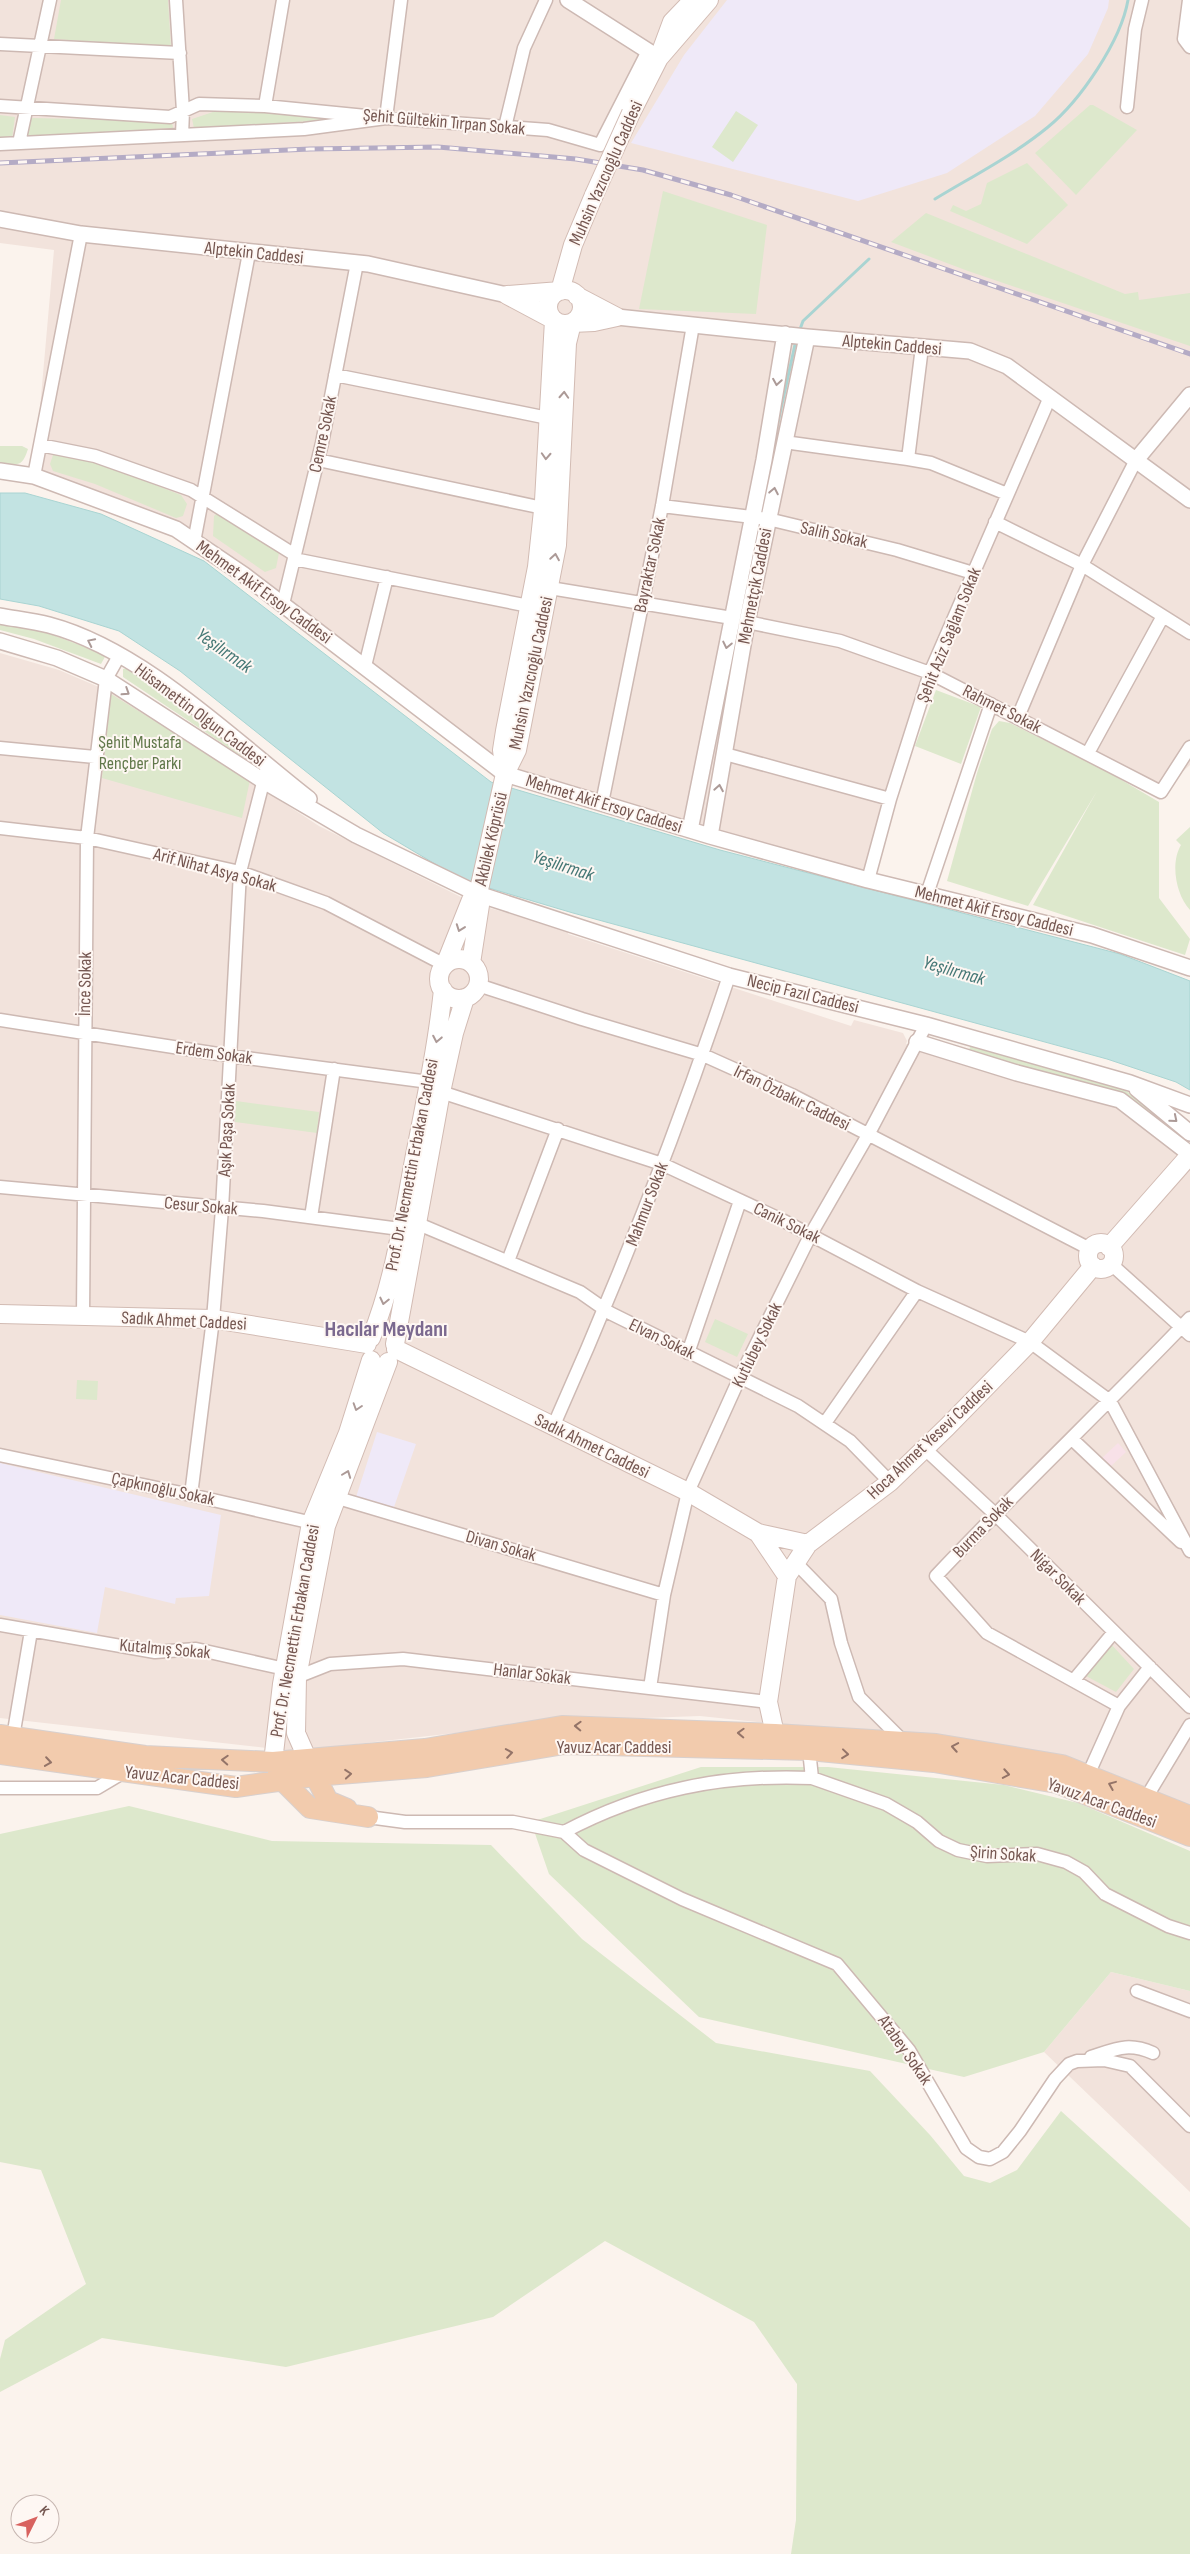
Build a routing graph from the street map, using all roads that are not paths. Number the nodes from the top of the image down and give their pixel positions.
1 (50, 0) edge
2 (176, 0) edge
3 (283, 0) edge
4 (401, 0) edge
5 (546, 0) edge
6 (568, 0) edge
7 (693, 0) edge
8 (709, 0) edge
9 (1142, 0) edge
10 (1189, 0) edge
11 (0, 44) edge
12 (40, 46) junction
13 (1190, 47) edge
14 (180, 53) junction
15 (654, 55) junction
16 (0, 106) edge
17 (265, 106) junction
18 (1127, 107) dead end
19 (26, 108) junction
20 (183, 111) junction
21 (386, 118) junction
22 (505, 127) junction
23 (182, 135) junction
24 (19, 143) junction
25 (0, 144) edge
26 (0, 219) edge
27 (81, 234) junction
28 (249, 253) junction
29 (357, 263) junction
30 (560, 291) junction
31 (508, 295) junction
32 (577, 296) junction
33 (617, 317) junction
34 (554, 320) junction
35 (572, 323) junction
36 (693, 325) junction
37 (785, 334) junction
38 (807, 338) junction
39 (922, 347) junction
40 (336, 375) junction
41 (1190, 395) edge
42 (1050, 397) junction
43 (548, 418) junction
44 (784, 442) junction
45 (40, 445) junction
46 (908, 459) junction
47 (318, 460) junction
48 (1136, 460) junction
49 (0, 471) edge
50 (34, 476) junction
51 (1007, 494) junction
52 (203, 497) junction
53 (1190, 500) edge
54 (662, 506) junction
55 (543, 508) junction
56 (761, 518) junction
57 (995, 522) junction
58 (194, 542) junction
59 (294, 557) junction
60 (1082, 565) junction
61 (973, 573) junction
62 (387, 577) junction
63 (550, 588) junction
64 (643, 602) junction
65 (282, 604) junction
66 (529, 606) junction
67 (0, 616) edge
68 (1163, 616) junction
69 (732, 618) junction
70 (747, 622) junction
71 (1190, 633) edge
72 (0, 641) edge
73 (119, 656) junction
74 (365, 666) junction
75 (930, 673) junction
76 (106, 679) junction
77 (991, 704) junction
78 (1018, 717) junction
79 (1190, 747) edge
80 (0, 748) edge
81 (1088, 753) junction
82 (725, 754) junction
83 (95, 757) junction
84 (265, 774) junction
85 (504, 779) junction
86 (890, 799) junction
87 (602, 803) junction
88 (0, 828) edge
89 (690, 830) junction
90 (710, 836) junction
91 (87, 838) junction
92 (240, 872) junction
93 (868, 880) junction
94 (479, 890) junction
95 (927, 894) junction
96 (471, 963) junction
97 (445, 965) junction
98 (1190, 968) edge
99 (729, 976) junction
100 (478, 985) junction
101 (443, 990) junction
102 (465, 998) junction
103 (0, 1020) edge
104 (926, 1025) junction
105 (84, 1034) junction
106 (917, 1042) junction
107 (703, 1055) junction
108 (231, 1056) junction
109 (334, 1069) junction
110 (1130, 1083) junction
111 (435, 1087) junction
112 (1190, 1105) edge
113 (558, 1129) junction
114 (1190, 1133) edge
115 (868, 1135) junction
116 (1190, 1155) edge
117 (662, 1164) junction
118 (0, 1187) edge
119 (86, 1196) junction
120 (740, 1201) junction
121 (222, 1209) junction
122 (311, 1217) junction
123 (408, 1226) junction
124 (811, 1234) junction
125 (1110, 1255) junction
126 (1091, 1258) junction
127 (508, 1261) junction
128 (918, 1291) junction
129 (605, 1310) junction
130 (0, 1314) edge
131 (83, 1316) junction
132 (213, 1319) junction
133 (1187, 1326) edge
134 (1030, 1342) junction
135 (383, 1351) junction
136 (688, 1353) junction
137 (740, 1376) junction
138 (1110, 1401) junction
139 (825, 1423) junction
140 (553, 1427) junction
141 (1072, 1439) junction
142 (925, 1449) junction
143 (0, 1455) edge
144 (890, 1482) junction
145 (688, 1492) junction
146 (191, 1494) junction
147 (338, 1498) junction
148 (995, 1514) junction
149 (318, 1525) junction
150 (758, 1533) junction
151 (808, 1544) junction
152 (1189, 1550) edge
153 (791, 1569) junction
154 (664, 1595) junction
155 (0, 1625) edge
156 (31, 1631) junction
157 (1114, 1632) junction
158 (1150, 1667) junction
159 (291, 1673) junction
160 (1074, 1680) junction
161 (650, 1688) junction
162 (768, 1702) junction
163 (1119, 1706) junction
164 (1190, 1707) edge
165 (1190, 1725) edge
166 (774, 1734) junction
167 (6, 1736) edge
168 (904, 1742) junction
169 (808, 1750) junction
170 (0, 1754) edge
171 (273, 1762) junction
172 (310, 1767) junction
173 (124, 1772) junction
174 (1088, 1775) junction
175 (812, 1778) junction
176 (282, 1780) junction
177 (0, 1788) edge
178 (1146, 1798) junction
179 (1190, 1816) edge
180 (368, 1817) junction
181 (564, 1832) junction
182 (1190, 1836) edge
183 (1190, 1933) edge
184 (1137, 1991) dead end
185 (1190, 2011) edge
186 (1153, 2053) dead end
187 (1077, 2061) junction
188 (1190, 2126) edge

1 - 12 street
2 - 14 street
3 - 17 street
4 - 21 street
5 - 22 street
6 - 15 street
7 - 15 main road, Muhsin Yazıcıoğlu Caddesi
8 - 15 main road, Muhsin Yazıcıoğlu Caddesi
9 - 18 street
10 - 13 street
11 - 12 street
12 - 14 street
12 - 19 street
14 - 20 street
15 - 22 street, Şehit Gültekin Tırpan Sokak
15 - 30 main road, Muhsin Yazıcıoğlu Caddesi, bridge
16 - 19 street, Şehit Gültekin Tırpan Sokak
17 - 20 street, Şehit Gültekin Tırpan Sokak
17 - 21 street, Şehit Gültekin Tırpan Sokak
19 - 20 street, Şehit Gültekin Tırpan Sokak
19 - 24 street
20 - 23 street
21 - 22 street, Şehit Gültekin Tırpan Sokak
21 - 23 street
23 - 24 street
24 - 25 street
26 - 27 street, Alptekin Caddesi
27 - 28 street, Alptekin Caddesi
27 - 45 street
28 - 29 street, Alptekin Caddesi
28 - 52 street
29 - 31 street, Alptekin Caddesi
29 - 40 street, Cemre Sokak
30 - 31 main road
30 - 32 main road
30 - 34 main road
31 - 34 main road
32 - 33 main road
32 - 35 main road
33 - 35 main road
33 - 36 street, Alptekin Caddesi
34 - 35 main road
34 - 43 main road, Muhsin Yazıcıoğlu Caddesi
63 -> 35 main road, Muhsin Yazıcıoğlu Caddesi
36 - 37 street, Alptekin Caddesi
36 - 54 street, Bayraktar Sokak
37 - 38 street, Alptekin Caddesi
37 -> 56 street, Mehmetçik Caddesi
38 - 39 street, Alptekin Caddesi
38 - 44 street, Mehmetçik Caddesi
39 - 42 street, Alptekin Caddesi
39 - 46 street
40 - 43 street
40 - 47 street, Cemre Sokak
41 - 48 street
42 - 48 street, Alptekin Caddesi
42 - 51 street, Şehit Aziz Sağlam Sokak
43 -> 55 main road, Muhsin Yazıcıoğlu Caddesi
44 - 46 street
56 -> 44 street, Mehmetçik Caddesi
45 - 50 street
45 - 52 street
46 - 51 street
47 - 55 street
47 - 59 street, Cemre Sokak
48 - 53 street, Alptekin Caddesi
48 - 60 street
49 - 50 street, Mehmet Akif Ersoy Caddesi
50 - 58 street, Mehmet Akif Ersoy Caddesi
51 - 57 street, Şehit Aziz Sağlam Sokak
52 - 58 street
52 - 59 street
54 - 56 street, Salih Sokak
54 - 64 street, Bayraktar Sokak
55 - 66 main road, Muhsin Yazıcıoğlu Caddesi
56 - 61 street, Salih Sokak
56 - 69 street, Mehmetçik Caddesi
56 - 70 street, Mehmetçik Caddesi
57 - 60 street
57 - 61 street, Şehit Aziz Sağlam Sokak
58 - 65 street, Mehmet Akif Ersoy Caddesi
59 - 62 street
59 - 65 street, Cemre Sokak
60 - 68 street
60 - 78 street
61 - 75 street, Şehit Aziz Sağlam Sokak
62 - 66 street
62 - 74 street
63 - 64 street
63 - 85 main road, Muhsin Yazıcıoğlu Caddesi
64 - 69 street
64 - 87 street, Bayraktar Sokak
65 - 74 street, Mehmet Akif Ersoy Caddesi
66 - 85 main road, Muhsin Yazıcıoğlu Caddesi
73 -> 67 street, Hüsamettin Olgun Caddesi
68 - 71 street
68 - 81 street
69 -> 89 street, Mehmetçik Caddesi
70 - 75 street, Rahmet Sokak
70 - 82 street, Mehmetçik Caddesi
72 - 76 street, Hüsamettin Olgun Caddesi
73 - 76 street, İnce Sokak
73 - 84 street, Hüsamettin Olgun Caddesi
74 - 85 street, Mehmet Akif Ersoy Caddesi
75 - 77 street, Rahmet Sokak
75 - 86 street, Şehit Aziz Sağlam Sokak
76 - 83 street, İnce Sokak
76 -> 84 street, Hüsamettin Olgun Caddesi
77 - 78 street, Rahmet Sokak
77 - 95 street
78 - 81 street, Rahmet Sokak
79 - 81 street, Rahmet Sokak
80 - 83 street
82 - 86 street
90 -> 82 street, Mehmetçik Caddesi
83 - 91 street, İnce Sokak
84 - 92 street, Aşık Paşa Sokak
84 - 94 street, Hüsamettin Olgun Caddesi
85 - 87 street, Mehmet Akif Ersoy Caddesi
85 - 94 main road, Akbilek Köprüsü
86 - 93 street, Şehit Aziz Sağlam Sokak
87 - 89 street, Mehmet Akif Ersoy Caddesi
88 - 91 street, Arif Nihat Asya Sokak
89 - 90 street, Mehmet Akif Ersoy Caddesi
90 - 93 street, Mehmet Akif Ersoy Caddesi
91 - 92 street, Arif Nihat Asya Sokak
91 - 105 street, İnce Sokak
92 - 97 street, Arif Nihat Asya Sokak
92 - 108 street, Aşık Paşa Sokak
93 - 95 street, Mehmet Akif Ersoy Caddesi
94 - 96 main road
94 -> 97 main road
94 - 99 street, Necip Fazıl Caddesi
95 - 98 street, Mehmet Akif Ersoy Caddesi
96 - 97 main road
96 - 100 main road
97 - 101 main road
99 - 104 street, Necip Fazıl Caddesi
99 - 107 street, Mahmur Sokak
100 - 102 main road
100 - 107 street, İrfan Özbakır Caddesi
101 - 102 main road
101 -> 111 main road, Prof. Dr. Necmettin Erbakan Caddesi
102 - 111 main road, Prof. Dr. Necmettin Erbakan Caddesi
103 - 105 street, Erdem Sokak
104 - 106 street, Kutlubey Sokak
104 - 110 street, Necip Fazıl Caddesi
105 - 108 street, Erdem Sokak
105 - 119 street, İnce Sokak
106 - 115 street, Kutlubey Sokak
106 - 116 street
107 - 115 street, İrfan Özbakır Caddesi
107 - 117 street, Mahmur Sokak
108 - 109 street, Erdem Sokak
108 - 121 street, Aşık Paşa Sokak
109 - 111 street, Erdem Sokak
109 - 122 street
110 - 112 street, Necip Fazıl Caddesi
110 -> 114 street, Necip Fazıl Caddesi
111 - 113 street, Canik Sokak
111 - 123 main road, Prof. Dr. Necmettin Erbakan Caddesi
113 - 117 street, Canik Sokak
113 - 127 street
115 - 124 street, Kutlubey Sokak
115 - 126 street, İrfan Özbakır Caddesi
116 - 125 main road
117 - 120 street, Canik Sokak
117 - 129 street, Mahmur Sokak
118 - 119 street, Cesur Sokak
119 - 121 street, Cesur Sokak
119 - 131 street, İnce Sokak
120 - 124 street, Canik Sokak
120 - 136 street
121 - 122 street, Cesur Sokak
121 - 132 street, Aşık Paşa Sokak
122 - 123 street, Cesur Sokak
123 - 127 street, Elvan Sokak
123 - 135 main road, Prof. Dr. Necmettin Erbakan Caddesi
123 -> 135 main road, Prof. Dr. Necmettin Erbakan Caddesi
124 - 128 street, Canik Sokak
124 - 137 street, Kutlubey Sokak
125 - 126 main road
125 - 133 street
126 - 134 main road, Hoca Ahmet Yesevi Caddesi
127 - 129 street, Elvan Sokak
128 - 134 street, Canik Sokak
128 - 139 street
129 - 136 street, Elvan Sokak
129 - 140 street, Mahmur Sokak
130 - 131 main road, Sadık Ahmet Caddesi
131 - 132 main road, Sadık Ahmet Caddesi
132 - 135 main road, Sadık Ahmet Caddesi
132 - 146 street, Aşık Paşa Sokak
133 - 138 street, Burma Sokak
134 - 138 street, Canik Sokak
134 - 142 main road, Hoca Ahmet Yesevi Caddesi
135 - 140 main road, Sadık Ahmet Caddesi
147 -> 135 main road, Prof. Dr. Necmettin Erbakan Caddesi
135 -> 149 main road, Prof. Dr. Necmettin Erbakan Caddesi
136 - 137 street, Elvan Sokak
137 - 139 street, Elvan Sokak
137 - 145 street, Kutlubey Sokak
138 - 141 street, Burma Sokak
138 - 152 street
139 - 144 street, Elvan Sokak
140 - 145 main road, Sadık Ahmet Caddesi
141 - 148 street, Burma Sokak
141 - 152 street
142 - 144 main road, Hoca Ahmet Yesevi Caddesi
142 - 148 street, Nigar Sokak
143 - 146 street, Çapkınoğlu Sokak
144 - 151 main road, Hoca Ahmet Yesevi Caddesi
145 - 150 main road, Sadık Ahmet Caddesi
145 - 154 street, Kutlubey Sokak
146 - 149 street, Çapkınoğlu Sokak
147 - 149 main road, Prof. Dr. Necmettin Erbakan Caddesi
147 - 154 street, Divan Sokak
148 - 157 street, Nigar Sokak
148 - 160 street, Burma Sokak
149 - 159 main road, Prof. Dr. Necmettin Erbakan Caddesi
150 - 151 main road, Sadık Ahmet Caddesi
150 - 153 main road, Sadık Ahmet Caddesi
151 - 153 main road, Hoca Ahmet Yesevi Caddesi
153 - 162 main road, Hoca Ahmet Yesevi Caddesi
153 - 168 street
154 - 161 street, Kutlubey Sokak
155 - 156 street, Kutalmış Sokak
156 - 159 street, Kutalmış Sokak
156 - 167 street
157 - 158 street, Nigar Sokak
157 - 160 street
158 - 163 street
158 - 164 street, Nigar Sokak
159 - 161 street, Hanlar Sokak
159 - 171 main road, Prof. Dr. Necmettin Erbakan Caddesi
159 - 172 main road, Prof. Dr. Necmettin Erbakan Caddesi
160 - 163 street, Burma Sokak
161 - 162 street, Hanlar Sokak
162 - 166 main road, Hoca Ahmet Yesevi Caddesi
163 - 174 street
165 - 178 street
166 - 168 main road, Yavuz Acar Caddesi
166 -> 172 main road, Yavuz Acar Caddesi
171 -> 167 main road, Yavuz Acar Caddesi
174 -> 168 main road, Yavuz Acar Caddesi
172 -> 169 main road, Yavuz Acar Caddesi
169 - 175 street
169 -> 182 main road, Yavuz Acar Caddesi
170 -> 173 main road, Yavuz Acar Caddesi
171 - 172 main road, Yavuz Acar Caddesi
171 - 176 main road
172 - 176 main road, Yavuz Acar Caddesi
172 - 180 main road
173 - 176 main road, Yavuz Acar Caddesi
173 - 177 street
178 -> 174 main road, Yavuz Acar Caddesi
175 - 181 street
175 - 183 street, Şirin Sokak
176 - 180 main road
178 - 179 main road, Yavuz Acar Caddesi
180 - 181 street
181 - 187 street, Atabey Sokak
184 - 185 street
186 - 187 street
187 - 188 street

